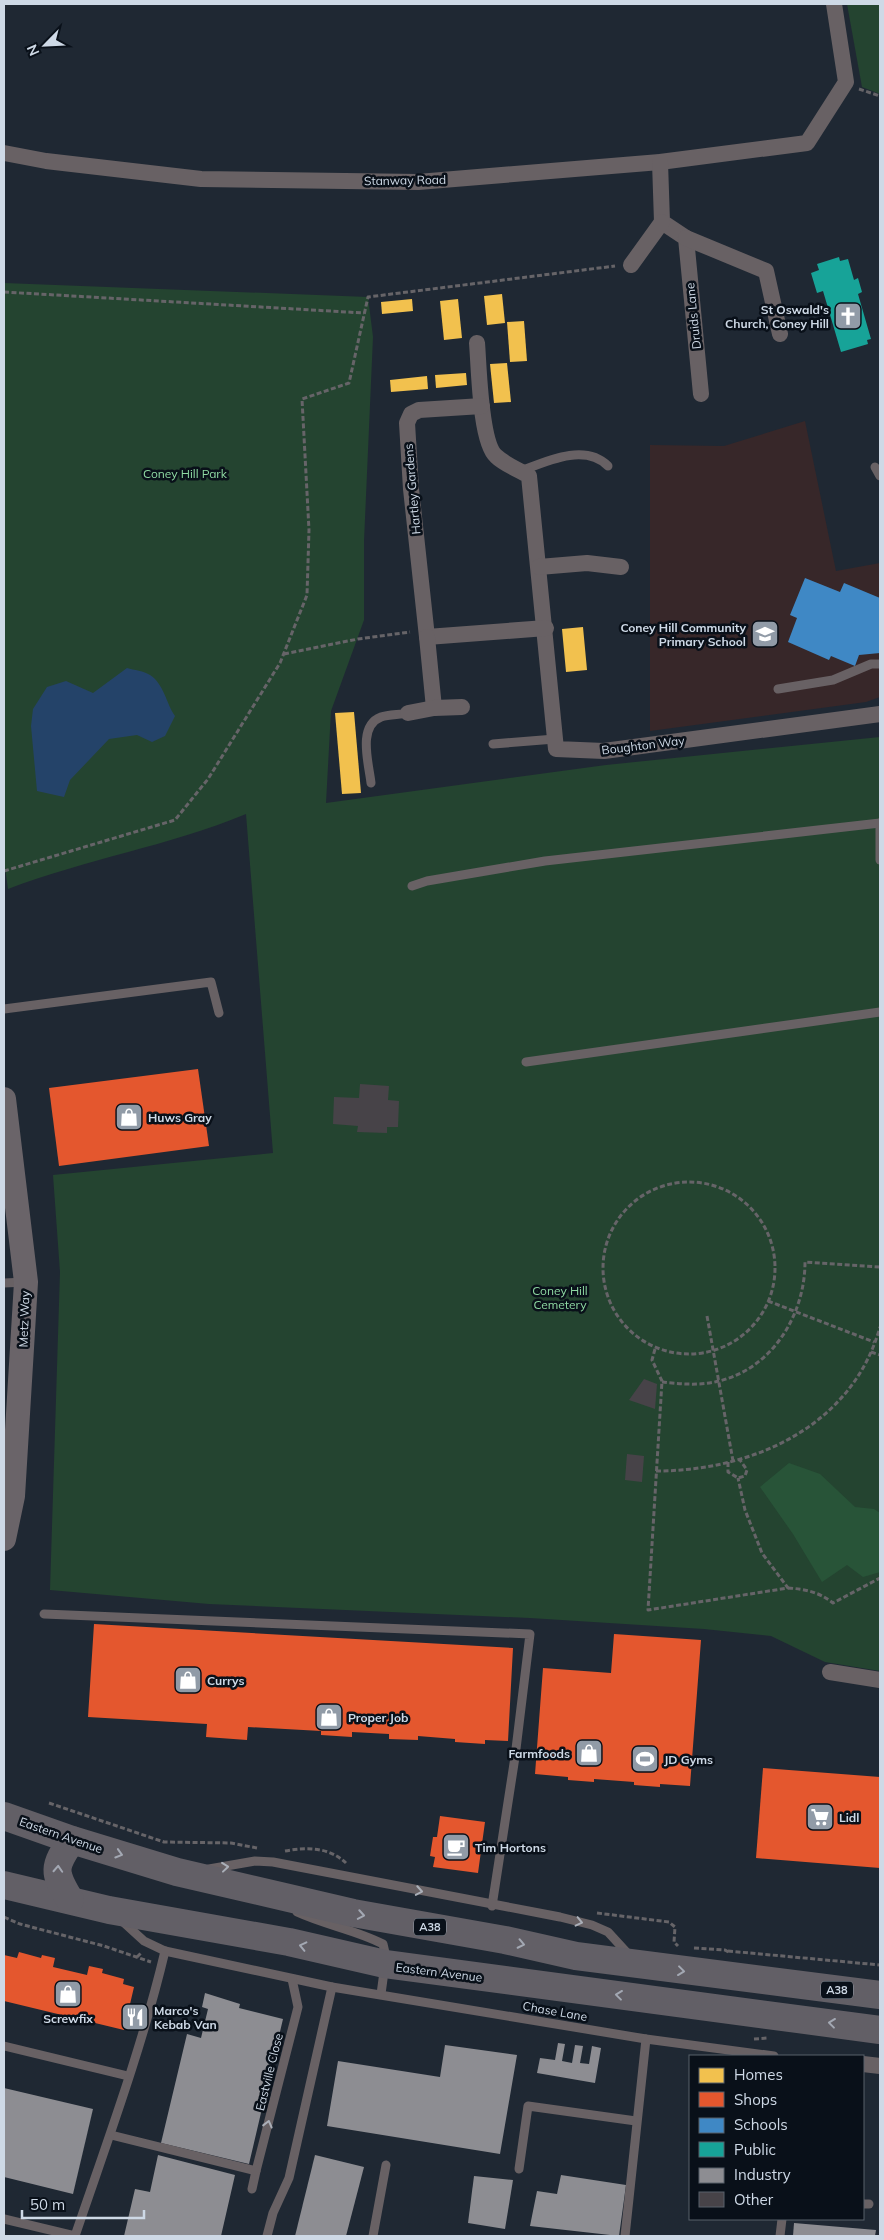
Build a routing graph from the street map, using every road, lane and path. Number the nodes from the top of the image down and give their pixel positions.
1 (834, 4) edge
2 (844, 85) junction
3 (880, 96) edge
4 (4, 153) edge
5 (660, 162) junction
6 (662, 222) junction
7 (686, 238) junction
8 (631, 265) joint
9 (4, 292) edge
10 (364, 313) junction
11 (780, 334) dead end
12 (477, 343) dead end
13 (701, 394) dead end
14 (482, 406) junction
15 (608, 466) dead end
16 (876, 467) dead end
17 (521, 471) junction
18 (880, 476) edge
19 (539, 567) junction
20 (621, 567) dead end
21 (546, 628) junction
22 (426, 633) junction
23 (283, 654) junction
24 (880, 664) edge
25 (778, 689) dead end
26 (462, 707) dead end
27 (434, 708) junction
28 (408, 714) joint
29 (880, 714) edge
30 (556, 739) junction
31 (492, 744) dead end
32 (371, 783) dead end
33 (880, 823) edge
34 (880, 860) edge
35 (4, 871) edge
36 (412, 886) dead end
37 (4, 1009) edge
38 (880, 1012) edge
39 (219, 1014) dead end
40 (526, 1062) dead end
41 (4, 1099) edge
42 (880, 1267) edge
43 (15, 1283) edge
44 (768, 1301) junction
45 (796, 1312) junction
46 (706, 1316) dead end
47 (880, 1327) edge
48 (879, 1334) edge
49 (874, 1342) junction
50 (655, 1349) junction
51 (714, 1351) junction
52 (871, 1352) junction
53 (880, 1355) edge
54 (719, 1381) junction
55 (662, 1382) junction
56 (740, 1459) junction
57 (733, 1461) junction
58 (728, 1462) junction
59 (656, 1471) junction
60 (738, 1478) junction
61 (4, 1539) edge
62 (880, 1578) edge
63 (788, 1588) junction
64 (44, 1614) dead end
65 (830, 1672) dead end
66 (880, 1680) edge
67 (4, 1803) edge
68 (4, 1816) edge
69 (34, 1826) junction
70 (72, 1840) junction
71 (177, 1872) junction
72 (4, 1875) edge
73 (4, 1885) edge
74 (269, 1895) junction
75 (61, 1898) junction
76 (492, 1906) junction
77 (109, 1910) junction
78 (626, 1916) dead end
79 (4, 1917) edge
80 (679, 1946) dead end
81 (688, 1947) dead end
82 (725, 1950) junction
83 (165, 1951) junction
84 (738, 1958) dead end
85 (385, 1964) junction
86 (638, 1965) junction
87 (880, 1965) edge
88 (161, 1966) junction
89 (292, 1979) junction
90 (332, 1987) junction
91 (381, 1994) junction
92 (880, 1995) edge
93 (880, 2030) edge
94 (646, 2039) junction
95 (4, 2046) edge
96 (766, 2055) edge
97 (864, 2064) edge
98 (880, 2066) edge
99 (128, 2076) junction
100 (636, 2121) junction
101 (111, 2135) junction
102 (386, 2165) dead end
103 (519, 2169) dead end
104 (256, 2171) junction
105 (252, 2190) dead end
106 (4, 2219) edge
107 (782, 2220) edge
108 (75, 2236) edge
109 (267, 2236) edge
110 (373, 2236) edge
111 (625, 2236) edge
112 (780, 2236) edge

1 - 2 street
2 - 3 path
2 - 5 street, Stanway Road
4 - 5 street, Stanway Road
5 - 6 street
6 - 7 street
6 - 8 street
7 - 11 street
7 - 13 street, Druids Lane
8 - 10 path
9 - 10 path
10 - 23 path
12 - 14 street
14 - 17 street
14 - 22 street, Hartley Gardens
15 - 17 lane
16 - 18 lane
17 - 19 street
19 - 20 street
19 - 21 street
21 - 22 street
21 - 30 street
22 - 23 path
22 - 27 street, Hartley Gardens
23 - 35 path
24 - 25 lane
26 - 27 street
27 - 28 street
28 - 32 lane
29 - 30 street, Boughton Way
30 - 31 lane
33 - 34 lane
33 - 36 lane
37 - 39 lane
38 - 40 lane
41 - 43 street, Metz Way
42 - 45 path
43 - 61 street, Metz Way
44 - 45 path
44 - 50 path
44 - 51 path
45 - 49 path
45 - 54 path
46 - 51 path
47 - 48 path
48 - 49 path
49 - 52 path
50 - 51 path
50 - 55 path
51 - 54 path
52 - 53 path
52 - 56 path
54 - 55 path
54 - 57 path
55 - 59 path
56 - 57 path
56 - 60 path
57 - 58 path
58 - 59 path
58 - 60 path
59 - 63 path
60 - 63 path
62 - 63 path
64 - 76 lane
65 - 66 street
67 - 69 street
68 - 69 highway, Eastern Avenue / A38
69 - 70 highway, Eastern Avenue / A38
70 -> 71 highway, Eastern Avenue / A38
75 -> 70 highway
71 - 74 highway, Eastern Avenue / A38
71 -> 76 lane, Eastern Avenue
72 - 75 street
73 - 75 highway, Eastern Avenue
74 - 85 lane
74 -> 86 highway, Eastern Avenue / A38
75 - 77 highway, Eastern Avenue
76 -> 86 lane, Eastern Avenue
77 - 83 lane, Chase Lane
85 -> 77 highway, Eastern Avenue
78 - 80 path
79 - 88 path
81 - 82 path
82 - 84 path
82 - 87 path
83 - 88 lane
83 - 89 lane, Chase Lane
85 - 91 lane
93 -> 85 highway, Eastern Avenue
86 -> 92 highway, Eastern Avenue / A38
88 - 99 lane
89 - 90 lane, Chase Lane
104 -> 89 lane, Eastville Close
90 - 91 lane, Chase Lane
90 - 109 lane
91 - 94 lane, Chase Lane
94 - 96 lane, Chase Lane
94 - 100 lane
95 - 99 lane
97 - 98 street
99 - 101 lane
100 - 103 lane
100 - 111 lane
101 - 104 lane
101 - 108 lane
102 - 110 lane
104 - 105 lane, Eastville Close
106 - 108 lane
107 - 112 lane

